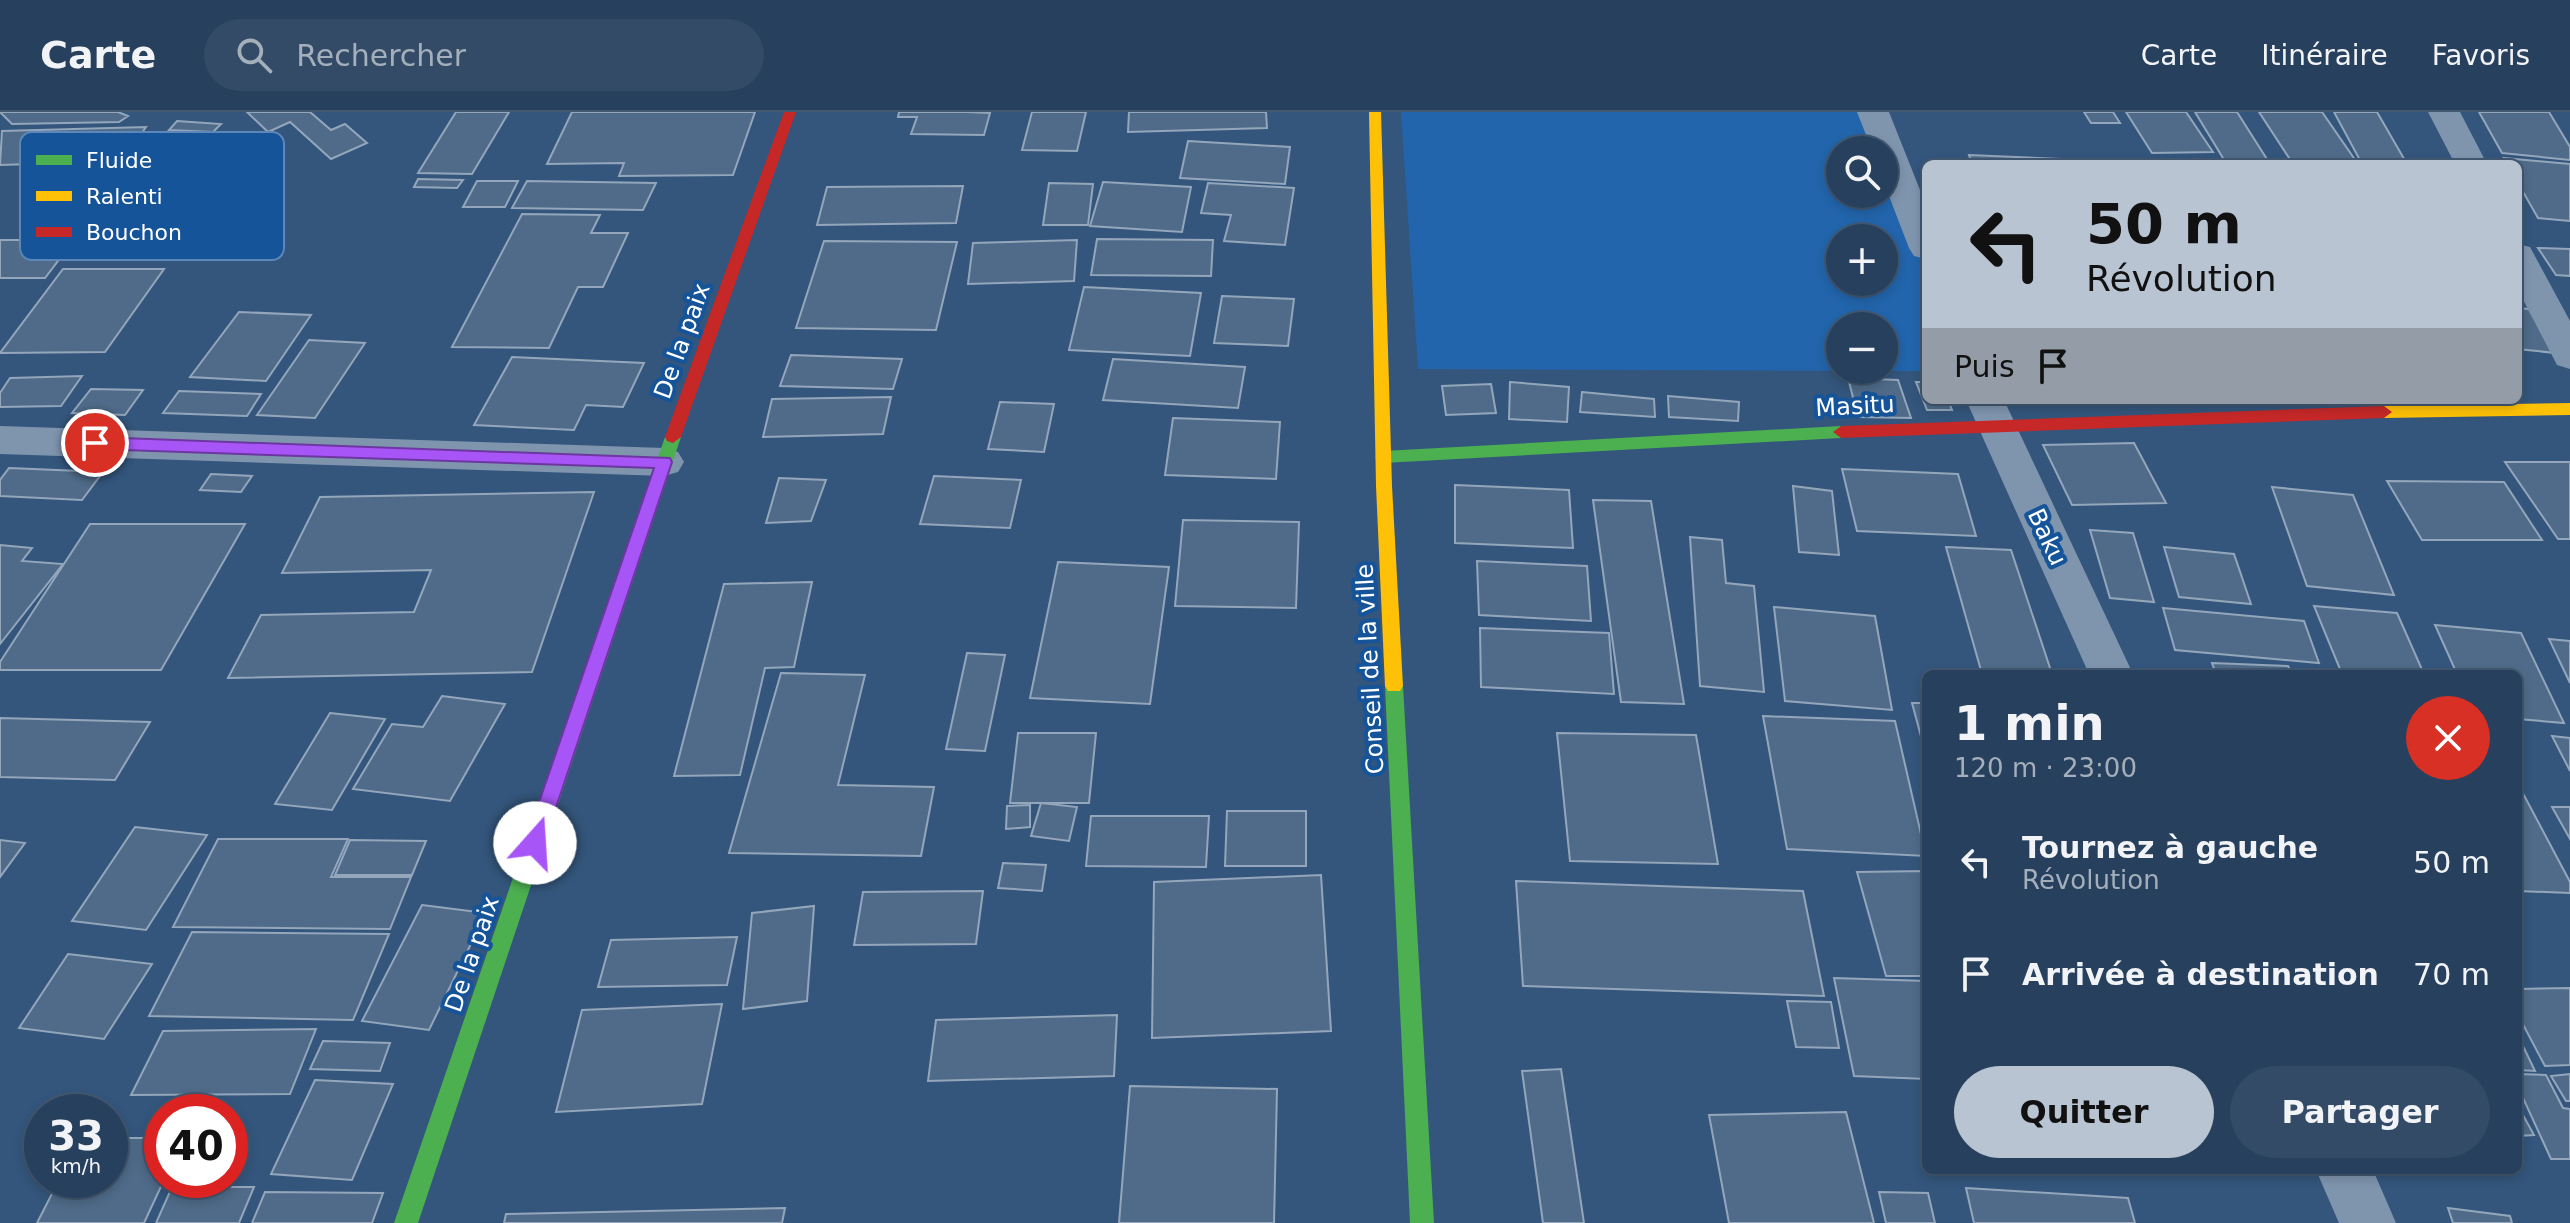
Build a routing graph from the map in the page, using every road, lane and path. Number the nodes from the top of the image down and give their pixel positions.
1 (790, 112) edge
2 (1375, 112) edge
3 (1873, 112) edge
4 (2444, 112) edge
5 (2469, 160) edge
6 (1922, 238) edge
7 (2522, 263) edge
8 (2570, 356) edge
9 (2570, 409) edge
10 (1989, 411) edge
11 (0, 440) edge
12 (1383, 457) junction
13 (664, 462) junction
14 (2109, 670) edge
15 (2346, 1174) edge
16 (406, 1223) edge
17 (1422, 1223) edge
18 (2368, 1223) edge

1 - 13 street, De la paix
2 - 12 street, Conseil de la ville
3 - 6 street
4 - 5 street
7 - 8 street
9 - 10 street, Masitu
10 - 12 street, Masitu
10 - 14 street, Baku
11 - 13 street
12 - 17 street, Conseil de la ville
13 - 16 street, De la paix
15 - 18 street

